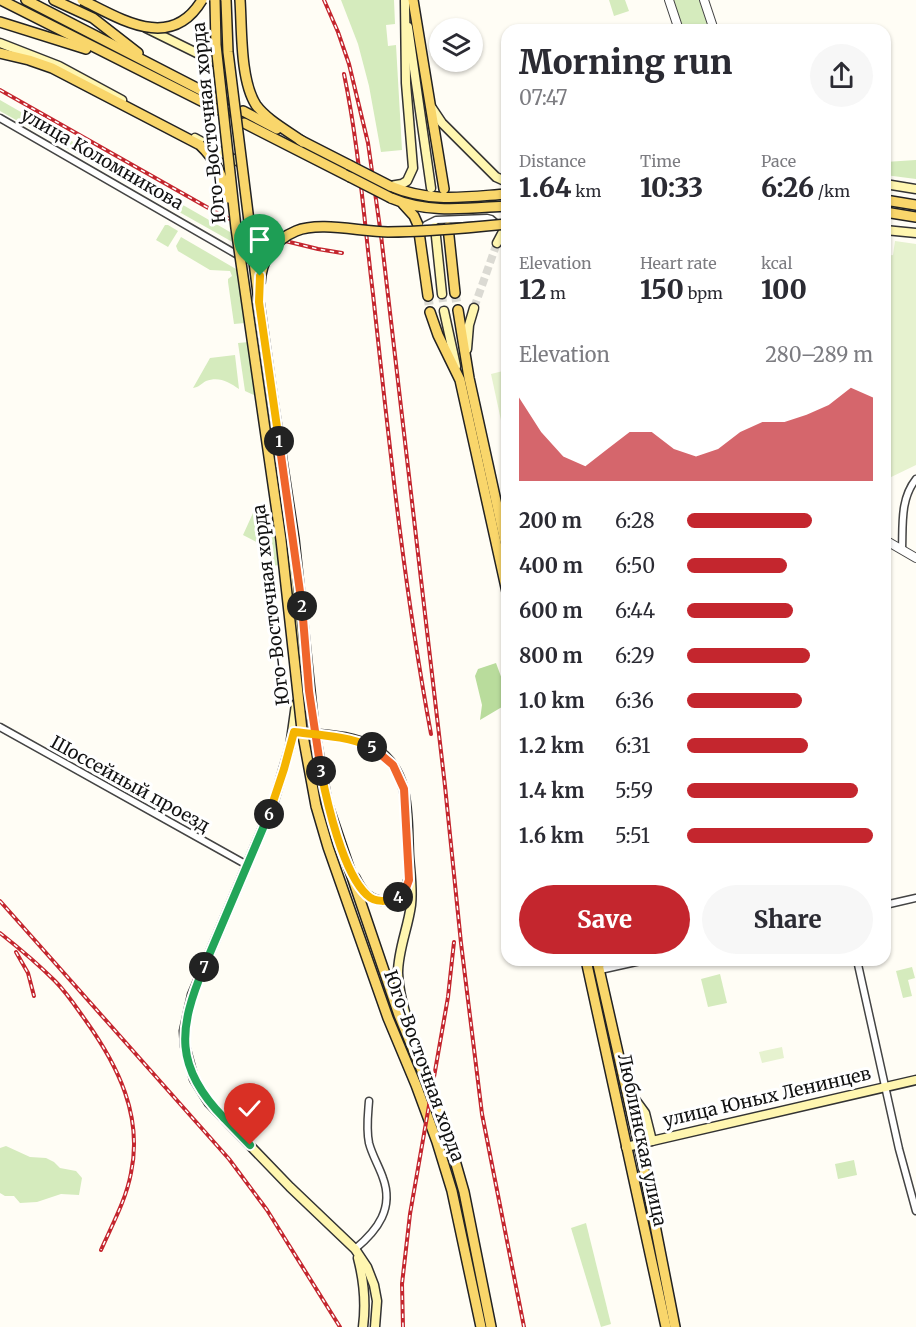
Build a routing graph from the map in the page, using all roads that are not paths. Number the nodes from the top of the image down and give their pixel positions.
1 (1, 0) edge
2 (26, 0) edge
3 (54, 0) edge
4 (83, 0) edge
5 (202, 0) edge
6 (215, 0) edge
7 (226, 0) edge
8 (240, 0) edge
9 (408, 0) edge
10 (669, 0) edge
11 (704, 0) edge
12 (0, 22) edge
13 (677, 24) edge
14 (712, 24) edge
15 (0, 43) edge
16 (0, 53) edge
17 (124, 63) junction
18 (164, 71) junction
19 (429, 102) junction
20 (0, 118) edge
21 (303, 142) junction
22 (239, 162) junction
23 (501, 180) edge
24 (891, 185) edge
25 (390, 186) junction
26 (430, 188) dead end
27 (444, 189) dead end
28 (916, 189) edge
29 (501, 194) edge
30 (891, 201) edge
31 (401, 202) junction
32 (916, 205) edge
33 (501, 206) edge
34 (891, 213) edge
35 (246, 217) dead end
36 (916, 217) edge
37 (501, 225) edge
38 (435, 227) dead end
39 (448, 227) dead end
40 (236, 228) junction
41 (891, 229) edge
42 (911, 232) edge
43 (501, 235) edge
44 (249, 236) dead end
45 (421, 239) junction
46 (498, 240) joint
47 (251, 260) junction
48 (455, 293) tunnel mouth
49 (442, 294) tunnel mouth
50 (428, 296) tunnel mouth
51 (259, 302) junction
52 (474, 308) tunnel mouth
53 (458, 309) tunnel mouth
54 (444, 311) tunnel mouth
55 (430, 312) tunnel mouth
56 (465, 359) junction
57 (459, 375) junction
58 (916, 479) edge
59 (501, 524) edge
60 (891, 543) edge
61 (902, 549) junction
62 (916, 558) edge
63 (501, 565) edge
64 (0, 727) edge
65 (294, 732) junction
66 (341, 848) junction
67 (247, 865) junction
68 (410, 866) junction
69 (916, 898) edge
70 (891, 904) edge
71 (587, 966) edge
72 (599, 966) edge
73 (618, 966) edge
74 (858, 966) edge
75 (600, 970) junction
76 (419, 1060) junction
77 (916, 1080) edge
78 (886, 1086) junction
79 (626, 1087) junction
80 (369, 1101) dead end
81 (652, 1141) junction
82 (638, 1144) junction
83 (626, 1147) junction
84 (916, 1211) edge
85 (356, 1249) junction
86 (363, 1327) edge
87 (375, 1327) edge
88 (481, 1327) edge
89 (491, 1327) edge
90 (666, 1327) edge
91 (675, 1327) edge

1 - 17 main road
2 - 18 main road
3 - 18 main road
4 - 5 main road, bridge
4 - 22 main road
6 - 40 main road, Юго-Восточная хорда, bridge
7 - 51 main road, Юго-Восточная хорда, bridge
8 - 21 main road
9 - 19 main road
9 - 25 main road
9 - 26 main road
10 - 13 street
11 - 14 street
12 - 17 main road
15 - 22 main road
16 - 40 main road, bridge
17 - 31 main road, bridge
18 - 21 main road, bridge
19 - 23 main road
19 - 27 main road
20 - 47 street, улица Коломникова
21 - 25 main road, bridge
22 - 35 main road
24 - 28 main road
25 - 29 main road
30 - 32 main road
31 - 33 main road
31 - 45 main road
34 - 36 main road
37 - 51 main road, bridge
38 - 49 main road
39 - 48 main road
40 - 88 main road, Юго-Восточная хорда, bridge
41 - 42 main road
43 - 46 main road
44 - 47 main road
45 - 46 street
45 - 50 main road
47 - 65 main road
51 - 66 main road, Юго-Восточная хорда, bridge
52 - 56 main road
53 - 56 main road
54 - 57 main road
55 - 57 main road
56 - 59 main road
57 - 63 main road
58 - 61 street
60 - 61 street
61 - 62 street
64 - 67 street, Шоссейный проезд
65 - 67 main road
65 - 68 main road
66 - 68 main road
66 - 76 main road, Юго-Восточная хорда
67 - 85 main road
68 - 76 main road
69 - 70 street
71 - 83 main road, Люблинская улица
72 - 75 main road, Люблинская улица
73 - 75 street
74 - 78 street
75 - 79 main road, Люблинская улица
76 - 89 main road, Юго-Восточная хорда
77 - 78 main road, улица Юных Ленинцев
78 - 81 main road, улица Юных Ленинцев
78 - 84 street
79 - 81 main road
79 - 82 main road, Люблинская улица
80 - 85 street
81 - 82 main road, улица Юных Ленинцев
82 - 83 main road, улица Юных Ленинцев
82 - 91 main road, Люблинская улица
83 - 90 main road, Люблинская улица
85 - 86 main road
85 - 87 main road

